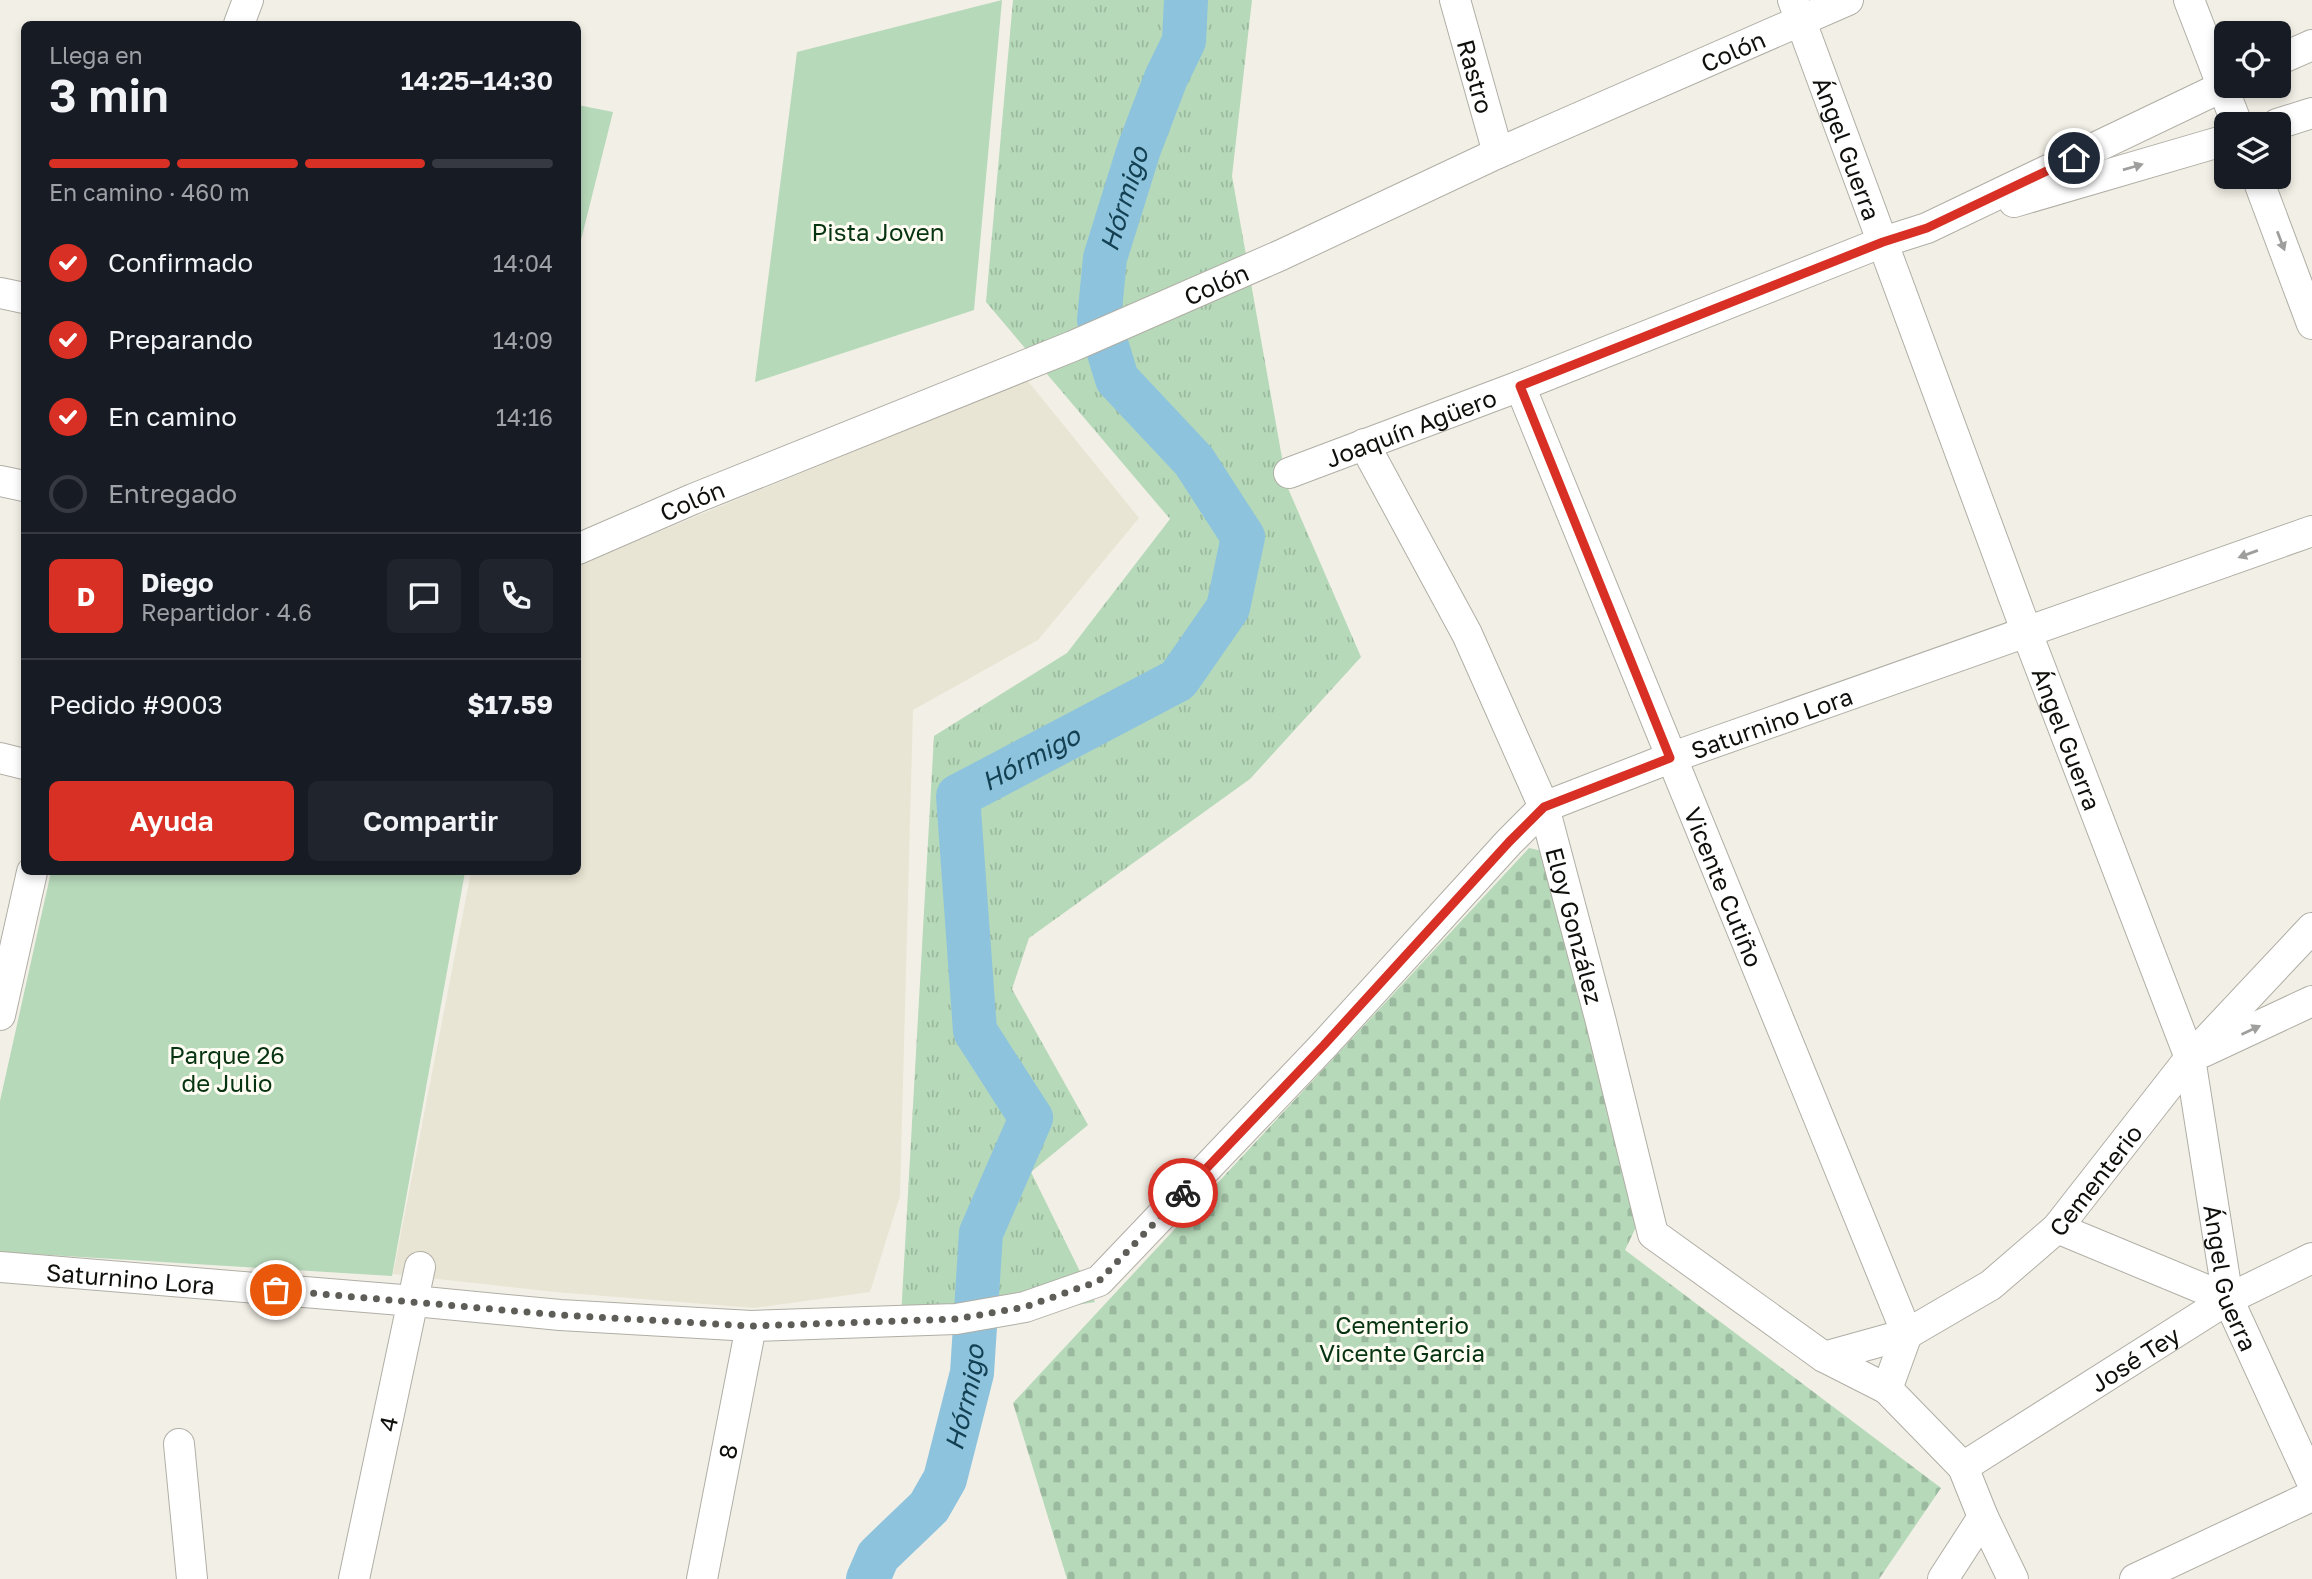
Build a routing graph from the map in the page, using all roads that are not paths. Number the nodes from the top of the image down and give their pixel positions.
1 (248, 0) edge
2 (1455, 0) edge
3 (1849, 0) edge
4 (2189, 0) edge
5 (1797, 10) edge
6 (240, 21) edge
7 (2312, 44) edge
8 (2291, 54) edge
9 (2214, 63) edge
10 (2214, 90) edge
11 (2312, 113) edge
12 (2291, 120) edge
13 (2214, 144) edge
14 (1498, 153) junction
15 (2261, 189) edge
16 (1927, 228) junction
17 (1883, 242) junction
18 (0, 293) edge
19 (21, 298) edge
20 (2312, 324) edge
21 (1520, 386) junction
22 (1364, 444) junction
23 (1289, 473) dead end
24 (0, 481) edge
25 (21, 485) edge
26 (2312, 531) edge
27 (581, 548) edge
28 (2027, 633) junction
29 (0, 758) edge
30 (1670, 758) junction
31 (21, 764) edge
32 (1544, 807) junction
33 (31, 875) edge
34 (2312, 928) edge
35 (2312, 1001) edge
36 (0, 1015) edge
37 (2190, 1058) junction
38 (2057, 1228) junction
39 (2312, 1258) edge
40 (419, 1267) dead end
41 (0, 1268) edge
42 (2228, 1299) junction
43 (414, 1301) junction
44 (751, 1326) junction
45 (1907, 1334) junction
46 (1824, 1357) junction
47 (1887, 1388) junction
48 (179, 1444) dead end
49 (1963, 1467) junction
50 (2312, 1482) edge
51 (2312, 1496) edge
52 (1983, 1517) junction
53 (192, 1579) edge
54 (354, 1579) edge
55 (702, 1579) edge
56 (1943, 1579) edge
57 (2013, 1579) edge
58 (2135, 1579) edge

1 - 6 street
2 - 14 street, Rastro
3 - 5 street, Colón
4 - 9 street
5 - 14 street, Colón
5 - 17 street, Ángel Guerra
7 - 8 street
10 - 16 street, Joaquín Agüero
11 - 12 street
16 -> 13 street
14 - 27 street, Colón
15 -> 20 street
16 - 17 street, Joaquín Agüero
17 - 21 street, Joaquín Agüero
17 - 28 street, Ángel Guerra
18 - 19 street
21 - 22 street, Joaquín Agüero
21 - 30 street, Vicente Cutiño
22 - 23 street, Joaquín Agüero
22 - 32 street, Eloy González
24 - 25 street
26 -> 28 street, Saturnino Lora
28 - 30 street, Saturnino Lora
28 - 37 street, Ángel Guerra
29 - 31 street
30 - 32 street, Saturnino Lora
30 - 45 street, Vicente Cutiño
32 - 44 street, Saturnino Lora
32 - 46 street, Eloy González
33 - 36 street
34 - 37 street, Cementerio
37 -> 35 street
37 - 38 street, Cementerio
37 - 42 street, Ángel Guerra
38 - 42 street
38 - 45 street, Cementerio
39 - 42 street, José Tey
40 - 43 street, 4
41 - 43 street, Saturnino Lora
42 - 49 street, José Tey
42 - 50 street, Ángel Guerra
43 - 44 street, Saturnino Lora
43 - 54 street, 4
44 - 55 street, 8
45 - 46 street, Cementerio
45 - 47 street
46 - 47 street
47 - 49 street
48 - 53 street
49 - 52 street
51 - 58 street
52 - 56 street
52 - 57 street

